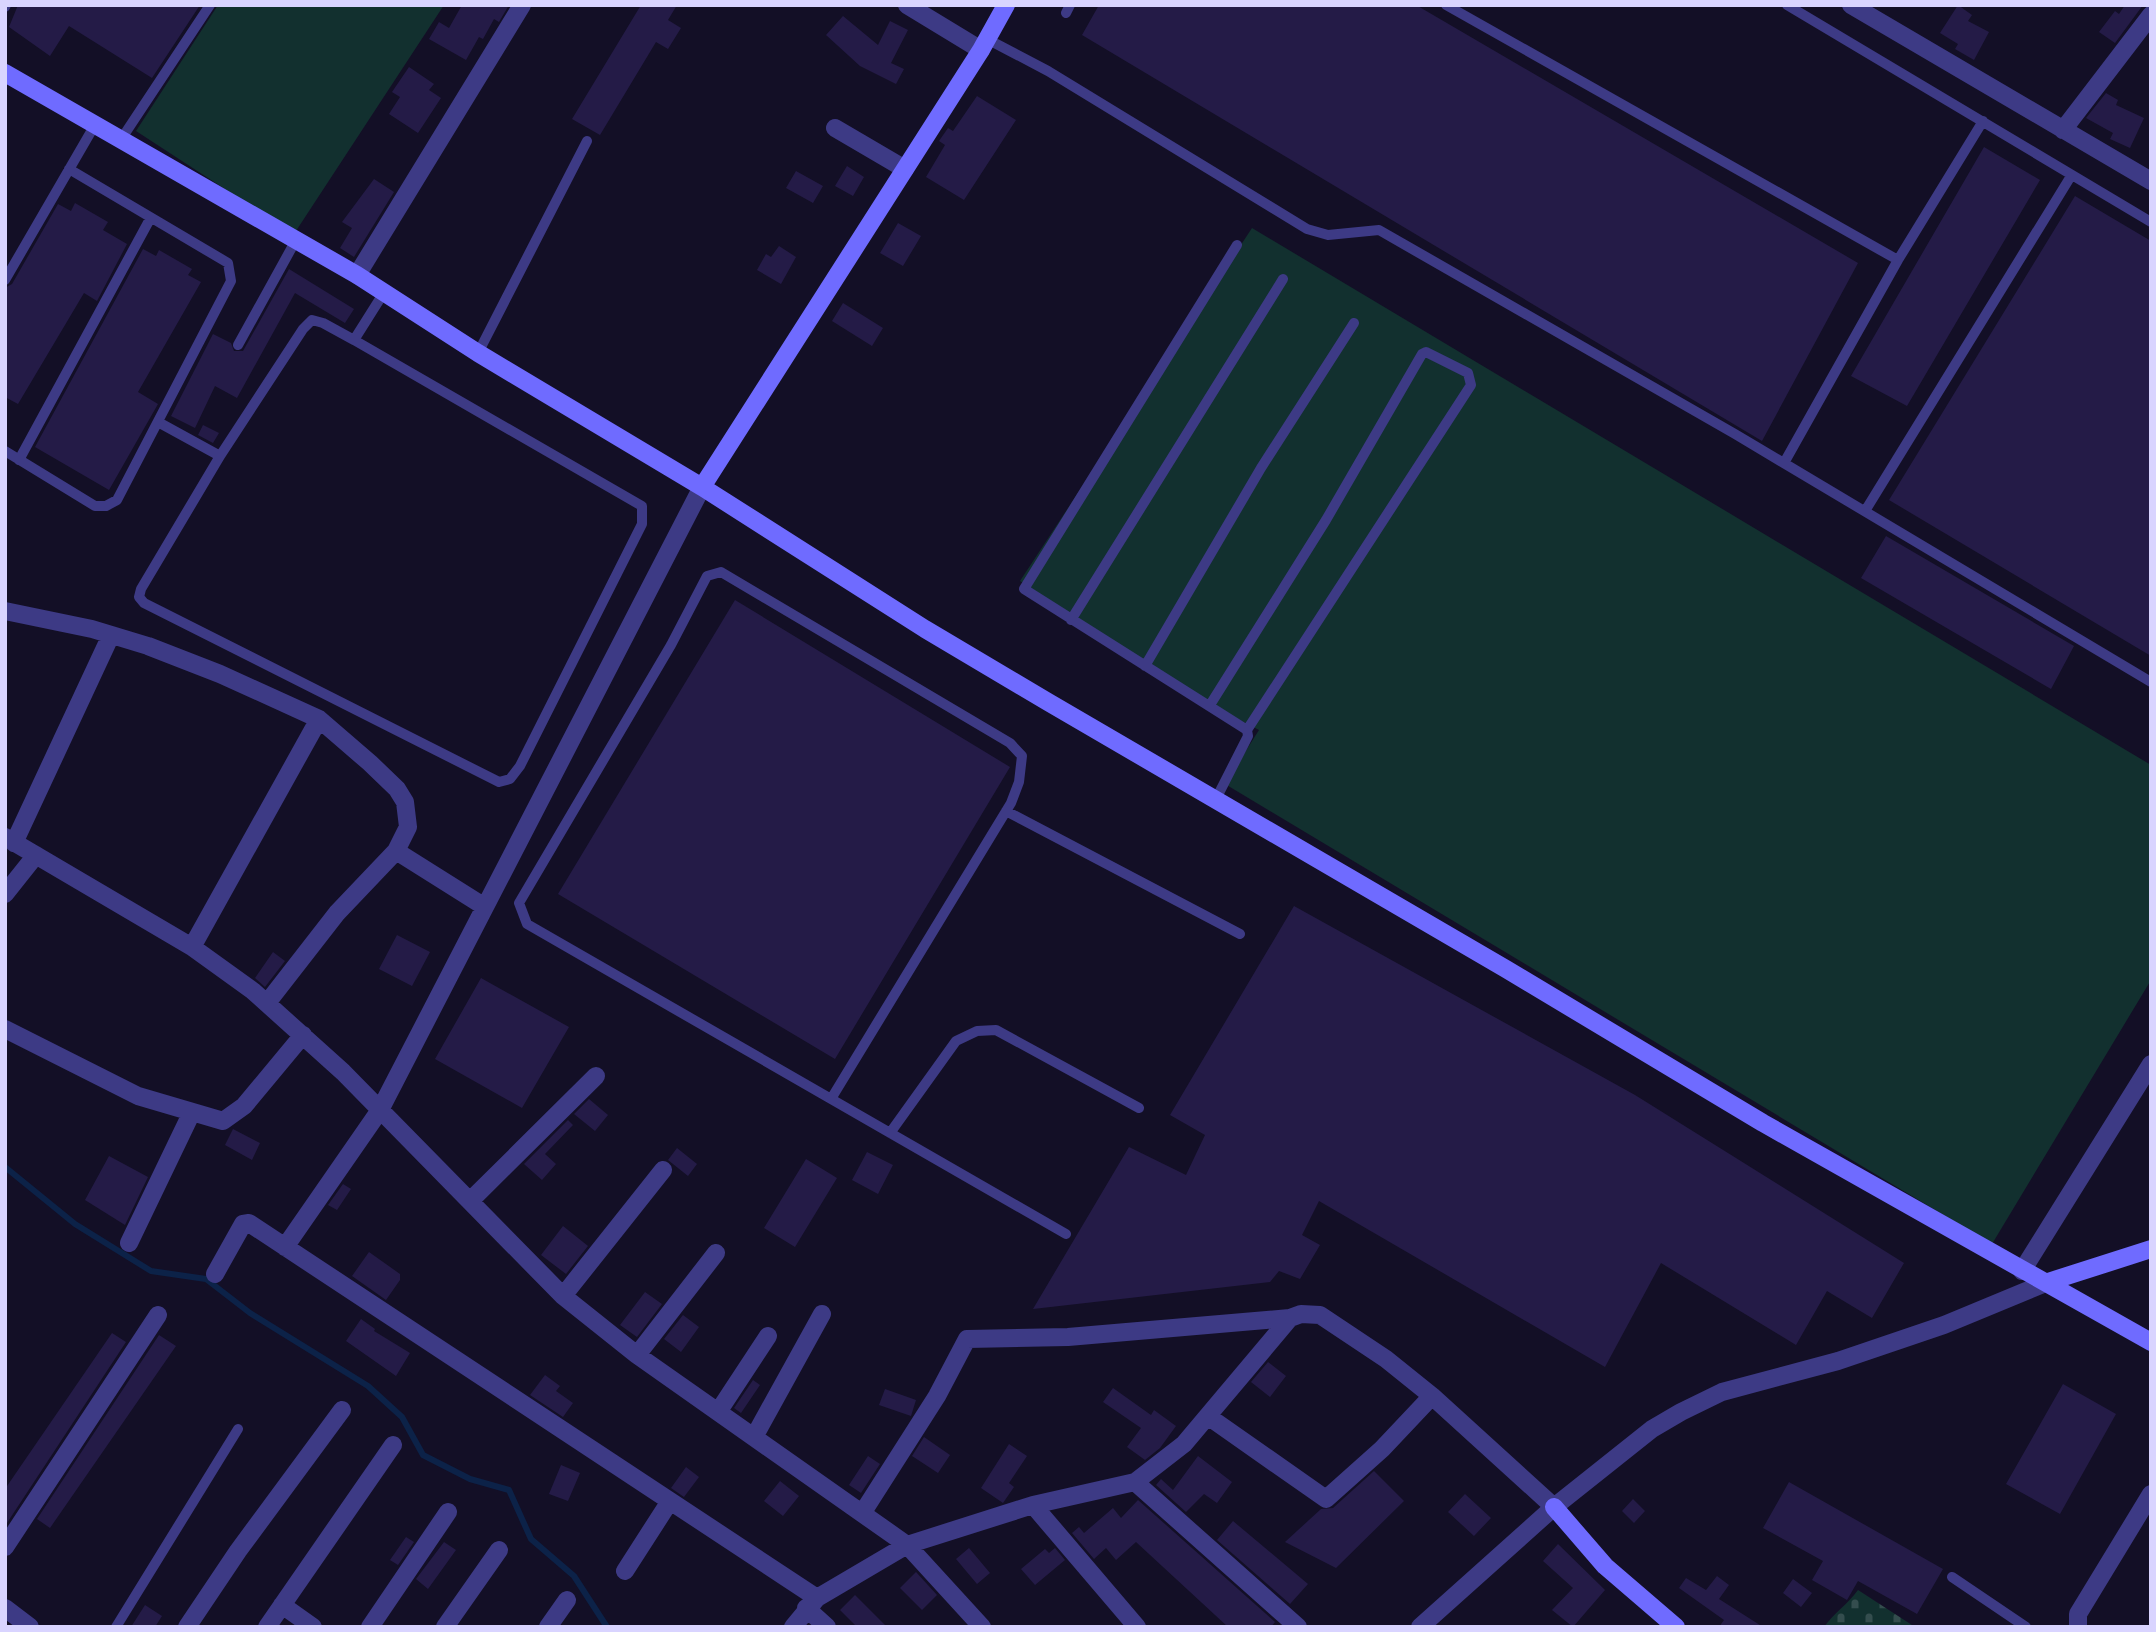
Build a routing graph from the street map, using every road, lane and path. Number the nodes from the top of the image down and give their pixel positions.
1 (211, 5) edge
2 (522, 5) edge
3 (907, 5) edge
4 (1006, 5) edge
5 (1446, 5) edge
6 (1787, 5) edge
7 (1851, 5) edge
8 (2151, 15) edge
9 (984, 45) junction
10 (5, 73) edge
11 (1983, 121) junction
12 (96, 123) junction
13 (835, 128) dead end
14 (2063, 130) junction
15 (122, 138) junction
16 (587, 141) dead end
17 (69, 169) junction
18 (905, 169) junction
19 (2071, 176) junction
20 (2151, 181) edge
21 (150, 219) junction
22 (2151, 222) edge
23 (296, 240) junction
24 (1237, 244) dead end
25 (1898, 260) junction
26 (357, 275) junction
27 (1283, 279) dead end
28 (5, 280) edge
29 (383, 293) junction
30 (1354, 323) dead end
31 (354, 340) junction
32 (238, 345) dead end
33 (478, 353) junction
34 (158, 422) junction
35 (5, 451) edge
36 (220, 456) junction
37 (19, 460) junction
38 (1784, 463) junction
39 (702, 486) junction
40 (1865, 511) junction
41 (5, 611) edge
42 (1071, 620) junction
43 (111, 635) junction
44 (1145, 666) junction
45 (2151, 682) edge
46 (1210, 705) junction
47 (319, 719) junction
48 (1247, 730) junction
49 (1216, 799) junction
50 (1006, 811) junction
51 (10, 840) edge
52 (396, 851) junction
53 (36, 855) junction
54 (5, 894) edge
55 (485, 907) junction
56 (1240, 934) dead end
57 (192, 947) junction
58 (267, 1003) junction
59 (5, 1030) edge
60 (303, 1035) junction
61 (2151, 1064) edge
62 (596, 1076) dead end
63 (831, 1099) junction
64 (1139, 1108) dead end
65 (380, 1110) junction
66 (191, 1114) junction
67 (890, 1133) junction
68 (663, 1170) dead end
69 (471, 1200) junction
70 (1066, 1234) dead end
71 (129, 1243) dead end
72 (285, 1247) junction
73 (2150, 1248) edge
74 (716, 1253) dead end
75 (2022, 1271) junction
76 (215, 1274) dead end
77 (2048, 1282) junction
78 (563, 1296) junction
79 (822, 1314) dead end
80 (158, 1315) dead end
81 (1290, 1318) junction
82 (768, 1336) dead end
83 (2151, 1342) edge
84 (637, 1355) junction
85 (1432, 1396) junction
86 (342, 1410) dead end
87 (718, 1412) junction
88 (1209, 1417) junction
89 (238, 1429) dead end
90 (754, 1437) junction
91 (393, 1445) dead end
92 (1135, 1482) junction
93 (2151, 1494) edge
94 (670, 1501) junction
95 (1033, 1505) junction
96 (1554, 1507) junction
97 (863, 1511) junction
98 (448, 1512) dead end
99 (907, 1545) junction
100 (5, 1546) edge
101 (499, 1550) dead end
102 (625, 1572) dead end
103 (1952, 1577) dead end
104 (567, 1600) dead end
105 (812, 1603) junction
106 (282, 1605) junction
107 (5, 1608) edge
108 (30, 1627) edge
109 (116, 1627) edge
110 (187, 1627) edge
111 (267, 1627) edge
112 (313, 1627) edge
113 (370, 1627) edge
114 (445, 1627) edge
115 (548, 1627) edge
116 (793, 1627) edge
117 (827, 1627) edge
118 (982, 1627) edge
119 (1137, 1627) edge
120 (1298, 1627) edge
121 (1420, 1627) edge
122 (1676, 1627) edge
123 (2026, 1627) edge
124 (2078, 1627) edge

1 - 15 lane
2 - 26 street
3 - 9 street
4 - 9 street
5 - 25 lane
6 - 11 lane
7 - 14 street
8 - 14 street
9 - 18 street
9 - 38 lane
10 - 12 street
11 - 19 lane
11 - 25 lane
12 - 15 street
12 - 17 lane
13 - 18 street
14 - 20 street
15 - 23 street
16 - 33 lane
17 - 21 lane
17 - 28 lane
18 - 39 street
19 - 22 lane
19 - 40 lane
21 - 34 lane
21 - 37 lane
23 - 26 street
23 - 32 lane
24 - 42 lane
25 - 38 lane
26 - 29 street
27 - 42 lane
29 - 31 lane
29 - 33 street
30 - 44 lane
31 - 36 lane
31 - 36 lane
33 - 39 street
34 - 36 lane
34 - 37 lane
35 - 37 lane
38 - 40 lane
39 - 49 street
39 - 55 street
40 - 45 lane
41 - 43 street
42 - 44 lane
43 - 47 street
43 - 51 street
44 - 46 lane
46 - 48 lane
46 - 48 lane
47 - 52 street
47 - 57 street
48 - 49 lane
49 - 75 street
50 - 56 lane
50 - 63 lane
50 - 63 lane
51 - 53 street
52 - 55 street
52 - 58 street
53 - 54 street
53 - 57 street
55 - 65 street
57 - 58 street
58 - 60 street
59 - 66 street
60 - 65 street
60 - 66 street
61 - 75 street
62 - 69 street
63 - 67 lane
64 - 67 lane
65 - 69 street
65 - 72 street
66 - 71 street
67 - 70 lane
68 - 78 street
69 - 78 street
72 - 76 street
72 - 94 street
73 - 77 street
74 - 84 street
75 - 77 street
77 - 83 street
77 - 96 street
78 - 84 street
79 - 90 street
80 - 100 street
81 - 85 street
81 - 88 street
81 - 97 street
82 - 87 street
84 - 87 street
85 - 88 street
85 - 96 street
86 - 110 street
87 - 90 street
88 - 92 street
89 - 109 lane
90 - 97 street
91 - 106 street
92 - 95 street
92 - 120 street
93 - 124 street
94 - 102 street
94 - 105 street
95 - 99 street
95 - 119 street
96 - 121 street
96 - 122 street
97 - 99 street
98 - 113 street
99 - 105 street
99 - 118 street
101 - 114 street
103 - 123 lane
104 - 115 street
105 - 116 street
105 - 117 street
106 - 111 street
106 - 112 street
107 - 108 street

